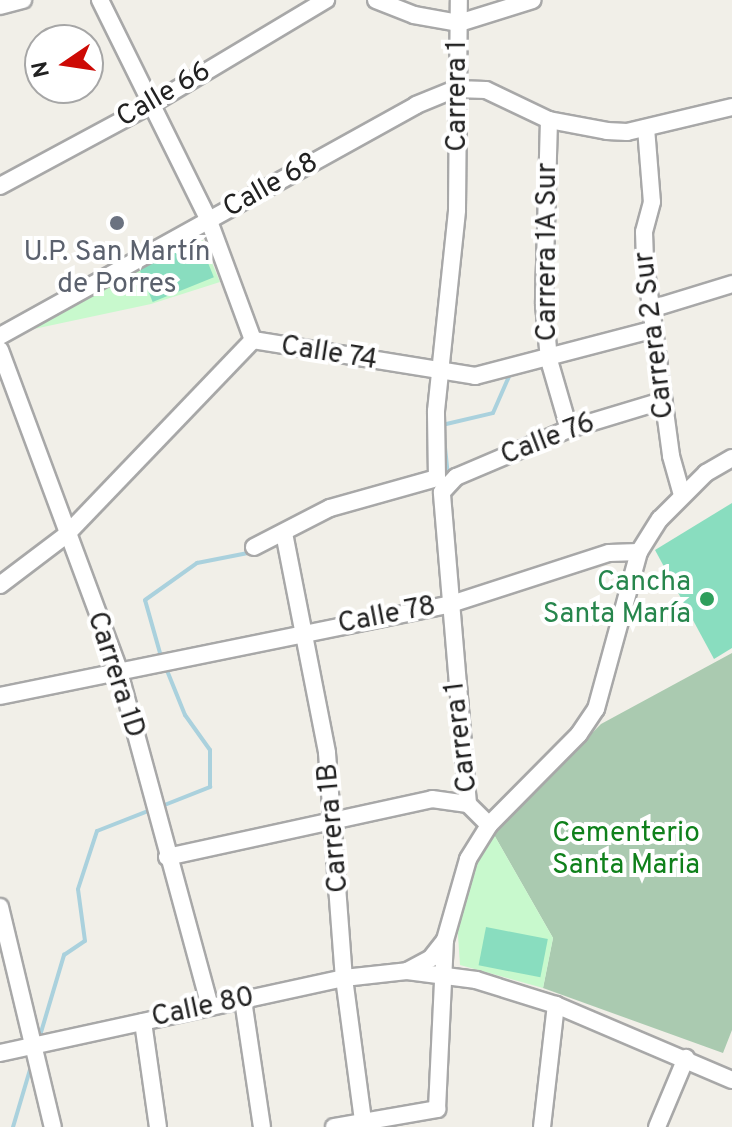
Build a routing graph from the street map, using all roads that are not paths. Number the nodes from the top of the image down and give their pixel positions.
1 (23, 0) edge
2 (100, 0) edge
3 (326, 0) edge
4 (376, 0) edge
5 (459, 0) edge
6 (533, 0) edge
7 (0, 6) edge
8 (459, 23) junction
9 (455, 89) junction
10 (152, 104) junction
11 (732, 107) edge
12 (549, 120) junction
13 (646, 128) junction
14 (0, 186) edge
15 (209, 221) junction
16 (732, 284) edge
17 (654, 308) junction
18 (655, 329) junction
19 (0, 336) edge
20 (253, 340) junction
21 (0, 350) edge
22 (549, 360) junction
23 (442, 373) junction
24 (662, 401) junction
25 (569, 429) junction
26 (732, 458) edge
27 (440, 485) junction
28 (682, 495) junction
29 (66, 535) junction
30 (286, 537) junction
31 (254, 547) dead end
32 (639, 552) junction
33 (0, 585) edge
34 (451, 604) junction
35 (307, 631) junction
36 (118, 668) junction
37 (0, 696) edge
38 (468, 804) junction
39 (335, 819) junction
40 (489, 825) junction
41 (167, 857) junction
42 (0, 907) edge
43 (445, 940) junction
44 (407, 971) junction
45 (447, 974) junction
46 (344, 978) junction
47 (243, 1000) junction
48 (556, 1005) junction
49 (210, 1007) junction
50 (143, 1022) junction
51 (31, 1046) junction
52 (0, 1053) edge
53 (686, 1058) junction
54 (732, 1080) edge
55 (364, 1124) edge
56 (53, 1127) edge
57 (158, 1127) edge
58 (262, 1127) edge
59 (334, 1127) edge
60 (542, 1127) edge
61 (657, 1127) edge

1 - 7 street
2 - 10 street
3 - 10 street, Calle 66
4 - 8 street
5 - 8 street, Carrera 1
6 - 8 street
8 - 9 street, Carrera 1
9 - 12 street, Calle 68
9 - 15 street, Calle 68
9 - 23 street, Carrera 1
10 - 14 street, Calle 66
10 - 15 street
11 - 13 street, Calle 68
12 - 13 street, Calle 68
12 - 22 street, Carrera 1A Sur
13 - 17 street, Carrera 2 Sur
15 - 19 street, Calle 68
15 - 20 street
16 - 17 street
17 - 18 street, Carrera 2 Sur
18 - 22 street, Calle 74
18 - 24 street, Carrera 2 Sur
20 - 23 street, Calle 74
20 - 29 street, Calle 74
21 - 29 street, Carrera 1D
22 - 23 street, Calle 74
22 - 25 street, Carrera 1A Sur
23 - 27 street, Carrera 1
24 - 25 street, Calle 76
24 - 28 street, Carrera 2 Sur
25 - 27 street, Calle 76
26 - 28 street
27 - 30 street, Calle 76
27 - 34 street, Carrera 1
28 - 32 street
29 - 33 street, Calle 74
29 - 36 street, Carrera 1D
30 - 31 street, Calle 76
30 - 35 street, Carrera 1B
32 - 34 street, Calle 78
32 - 40 street
34 - 35 street, Calle 78
34 - 38 street, Carrera 1
35 - 36 street, Calle 78
35 - 39 street, Carrera 1B
36 - 37 street, Calle 78
36 - 41 street, Carrera 1D
38 - 39 street
38 - 40 street, Carrera 1
39 - 41 street
39 - 46 street, Carrera 1B
40 - 43 street, Carrera 1
41 - 49 street, Carrera 1D
42 - 51 street
43 - 44 street, Calle 80
43 - 45 street, Carrera 1
44 - 45 street, Calle 80
44 - 46 street, Calle 80
45 - 48 street, Calle 80
45 - 55 street, Carrera 1
46 - 47 street, Calle 80
46 - 55 street, Carrera 1B
47 - 49 street, Calle 80
47 - 58 street
48 - 53 street, Calle 80
48 - 60 street
49 - 50 street, Calle 80
50 - 51 street, Calle 80
50 - 57 street
51 - 52 street, Calle 80
51 - 56 street
53 - 54 street, Calle 80
53 - 61 street
55 - 59 street

